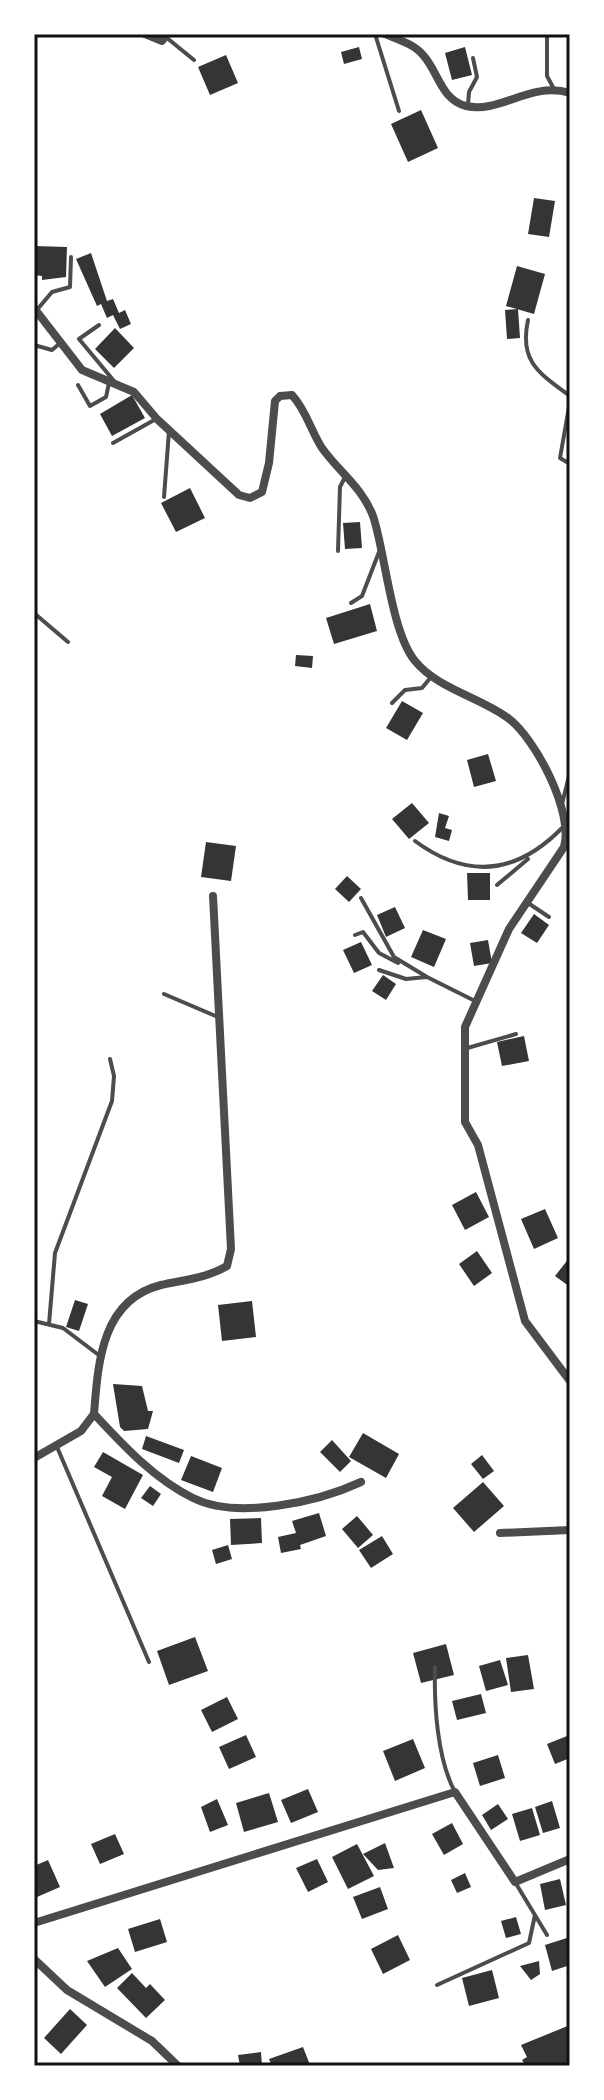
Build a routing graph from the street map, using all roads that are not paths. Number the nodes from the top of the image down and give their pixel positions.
1 (145, 34) edge
2 (375, 34) edge
3 (385, 34) edge
4 (547, 34) edge
5 (167, 36) edge
6 (473, 58) dead end
7 (194, 60) dead end
8 (554, 89) junction
9 (570, 93) edge
10 (468, 107) junction
11 (399, 111) dead end
12 (71, 257) dead end
13 (35, 309) edge
14 (528, 320) dead end
15 (99, 325) dead end
16 (59, 344) junction
17 (34, 345) edge
18 (112, 383) junction
19 (78, 385) dead end
20 (570, 398) edge
21 (157, 419) junction
22 (169, 430) junction
23 (113, 443) dead end
24 (570, 464) edge
25 (346, 475) junction
26 (164, 497) dead end
27 (338, 551) dead end
28 (379, 552) junction
29 (351, 603) dead end
30 (34, 613) edge
31 (68, 642) dead end
32 (433, 675) junction
33 (392, 703) dead end
34 (570, 772) edge
35 (562, 804) junction
36 (567, 824) junction
37 (415, 841) dead end
38 (532, 855) junction
39 (497, 885) dead end
40 (213, 896) dead end
41 (361, 898) dead end
42 (527, 902) junction
43 (549, 917) dead end
44 (355, 935) dead end
45 (405, 966) junction
46 (379, 970) dead end
47 (427, 977) junction
48 (164, 994) dead end
49 (475, 1001) junction
50 (218, 1017) junction
51 (516, 1034) dead end
52 (464, 1049) junction
53 (110, 1059) dead end
54 (34, 1321) edge
55 (49, 1324) junction
56 (100, 1356) junction
57 (570, 1381) edge
58 (94, 1414) junction
59 (57, 1446) junction
60 (34, 1458) edge
61 (361, 1482) dead end
62 (570, 1530) edge
63 (500, 1533) dead end
64 (149, 1662) dead end
65 (435, 1667) dead end
66 (455, 1792) junction
67 (570, 1859) edge
68 (515, 1882) junction
69 (535, 1915) junction
70 (34, 1923) edge
71 (547, 1935) dead end
72 (34, 1959) edge
73 (437, 1985) dead end
74 (178, 2066) edge

1 - 5 street
2 - 11 lane
3 - 10 street
4 - 8 lane
5 - 7 lane
6 - 10 lane
8 - 9 street
8 - 10 street
12 - 13 lane
13 - 16 street
14 - 20 lane
15 - 18 lane
16 - 17 lane
16 - 18 street
18 - 19 lane
18 - 21 street
20 - 24 lane
21 - 22 street
21 - 23 lane
22 - 25 street
22 - 26 lane
25 - 27 lane
25 - 28 street
28 - 29 lane
28 - 32 street
30 - 31 lane
32 - 33 lane
32 - 35 street
34 - 35 lane
35 - 36 street
36 - 38 lane
36 - 42 street
37 - 38 lane
38 - 39 lane
40 - 50 street
41 - 45 lane
42 - 43 lane
42 - 49 street
44 - 45 lane
45 - 47 lane
46 - 47 lane
47 - 49 lane
48 - 50 lane
49 - 52 street
50 - 56 street
51 - 52 lane
52 - 57 street
53 - 55 lane
54 - 55 lane
55 - 56 lane
56 - 58 street
58 - 59 street
58 - 61 street
59 - 60 street
59 - 64 lane
62 - 63 street
65 - 66 lane
66 - 68 street
66 - 70 street
67 - 68 street
68 - 69 lane
69 - 71 lane
69 - 73 lane
72 - 74 street

